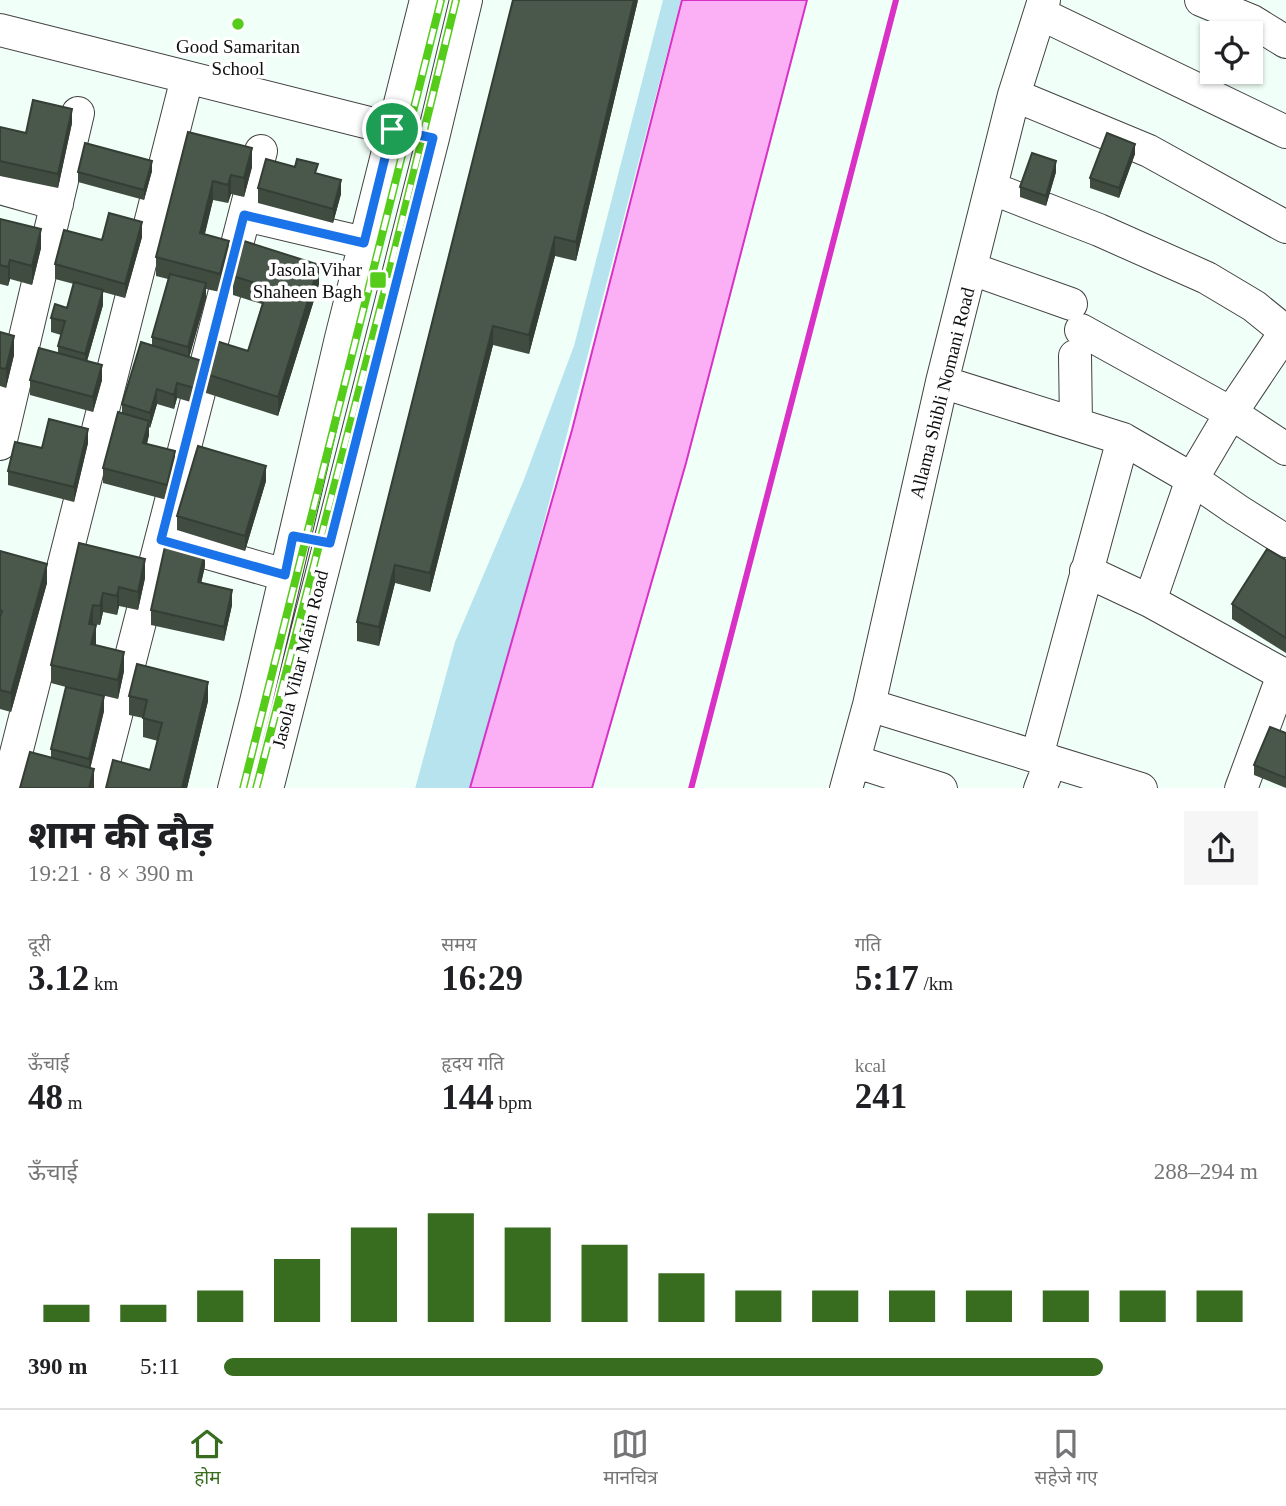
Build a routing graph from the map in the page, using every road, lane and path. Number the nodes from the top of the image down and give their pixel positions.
1 (426, 0) edge
2 (466, 0) edge
3 (1201, 0) edge
4 (1043, 7) edge
5 (0, 30) edge
6 (1286, 42) edge
7 (187, 78) junction
8 (1014, 95) junction
9 (78, 113) dead end
10 (392, 129) junction
11 (1286, 132) edge
12 (433, 138) junction
13 (261, 151) dead end
14 (0, 188) edge
15 (991, 188) junction
16 (57, 204) junction
17 (244, 215) junction
18 (1286, 227) edge
19 (364, 243) junction
20 (972, 269) junction
21 (1076, 330) junction
22 (1286, 331) edge
23 (341, 338) junction
24 (378, 347) junction
25 (942, 382) junction
26 (5, 399) edge
27 (1231, 414) junction
28 (1076, 424) junction
29 (1123, 439) junction
30 (0, 444) edge
31 (1286, 449) edge
32 (1192, 479) junction
33 (293, 536) junction
34 (161, 540) junction
35 (1286, 541) edge
36 (330, 543) junction
37 (1086, 571) junction
38 (285, 575) junction
39 (1150, 601) junction
40 (1285, 676) edge
41 (869, 705) junction
42 (1275, 727) edge
43 (1043, 768) edge
44 (850, 775) edge
45 (7, 788) edge
46 (97, 788) edge
47 (234, 788) edge
48 (267, 788) edge
49 (934, 788) edge
50 (1135, 788) edge
51 (1242, 788) edge

1 - 10 street, Jasola Vihar Main Road
2 - 12 street, Jasola Vihar Main Road
3 - 6 street
4 - 8 street, Allama Shibli Nomani Road
4 - 11 street
5 - 7 street
7 - 10 street
7 - 45 street
8 - 15 street, Allama Shibli Nomani Road
8 - 18 street
9 - 16 street
10 - 12 street
10 - 19 street, Jasola Vihar Main Road
12 - 24 street, Jasola Vihar Main Road
13 - 17 street
14 - 16 street
15 - 20 street, Allama Shibli Nomani Road
15 - 22 street
16 - 26 street
17 - 19 street
17 - 34 street
19 - 23 street, Jasola Vihar Main Road
20 - 21 street
20 - 25 street, Allama Shibli Nomani Road
21 - 27 street
21 - 28 street
22 - 27 street
23 - 24 street
23 - 33 street, Jasola Vihar Main Road
24 - 36 street, Jasola Vihar Main Road
25 - 28 street
25 - 41 street, Allama Shibli Nomani Road
26 - 30 street
27 - 31 street
27 - 32 street
28 - 29 street
29 - 32 street
29 - 37 street
32 - 35 street
32 - 39 street
33 - 36 street
33 - 38 street, Jasola Vihar Main Road
34 - 38 street
34 - 46 street
36 - 48 street, Jasola Vihar Main Road
37 - 39 street
37 - 43 street
38 - 47 street, Jasola Vihar Main Road
39 - 40 street
40 - 42 street
41 - 43 street
41 - 44 street, Allama Shibli Nomani Road
42 - 51 street
43 - 50 street
44 - 49 street

